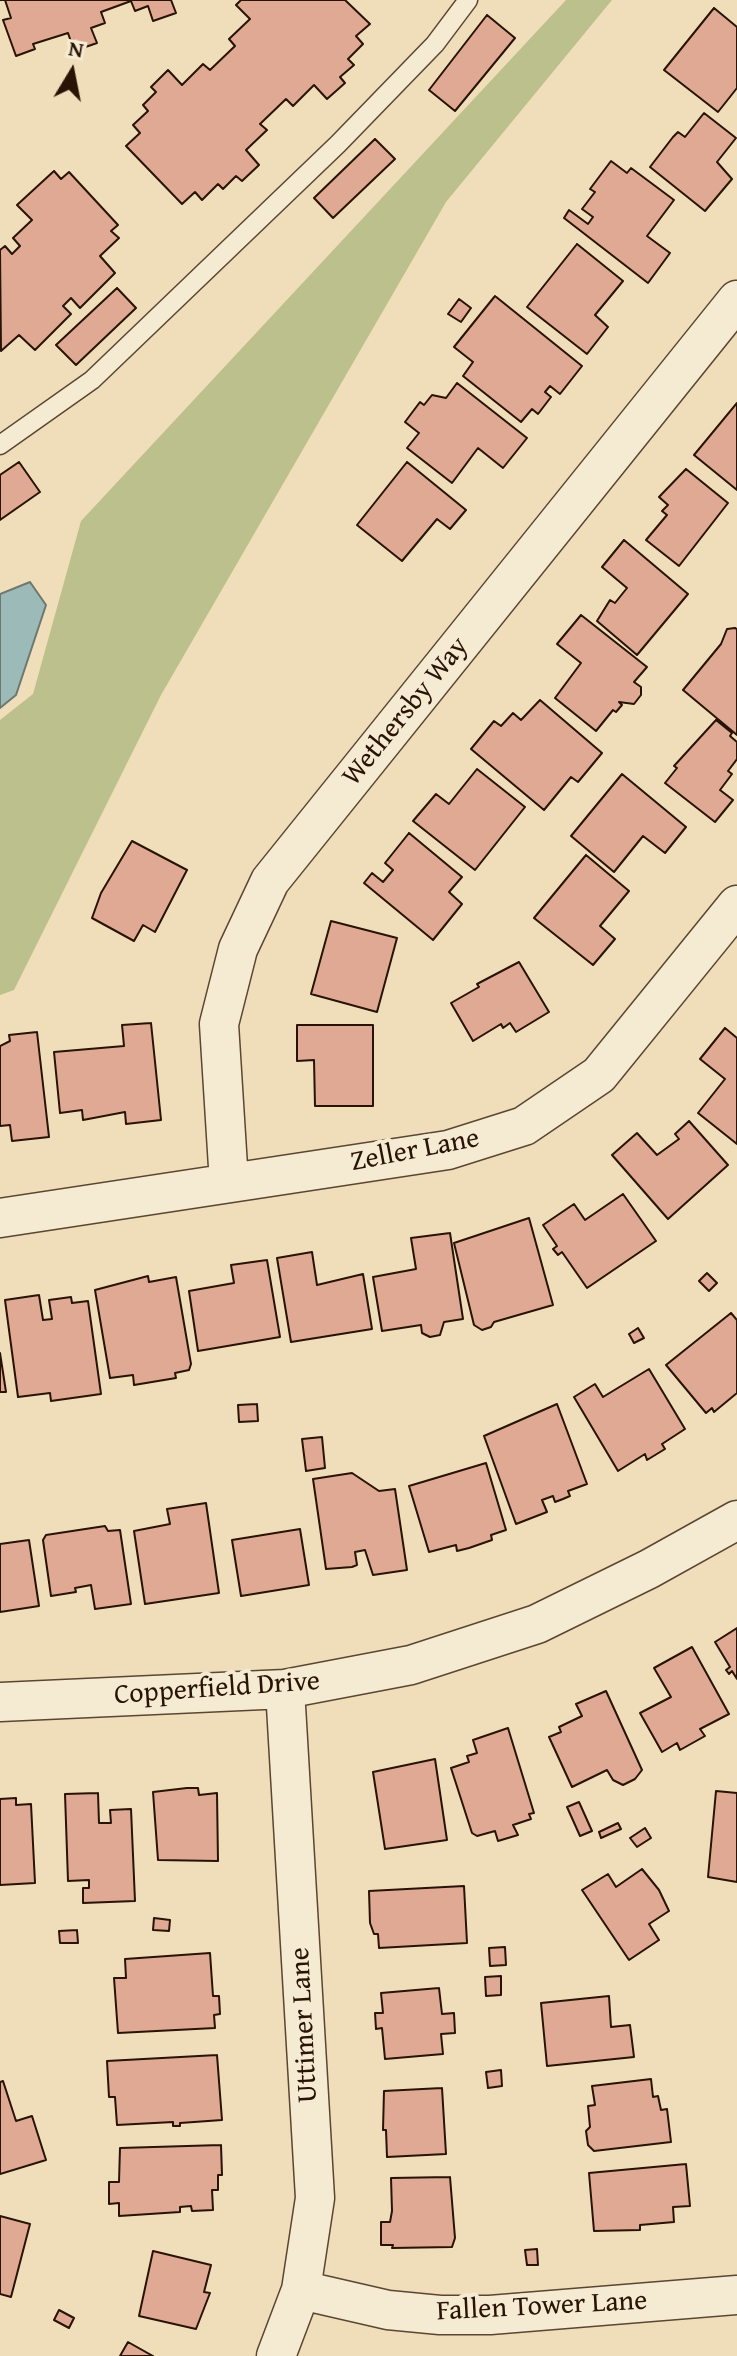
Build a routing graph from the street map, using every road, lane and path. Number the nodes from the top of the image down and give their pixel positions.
1 (468, 0) edge
2 (737, 300) edge
3 (0, 445) edge
4 (737, 905) edge
5 (229, 1183) junction
6 (0, 1218) edge
7 (737, 1520) edge
8 (285, 1689) junction
9 (0, 1702) edge
10 (301, 2290) junction
11 (737, 2295) edge
12 (276, 2356) edge

1 - 3 lane
2 - 5 street, Wethersby Way
4 - 5 street, Zeller Lane
5 - 6 street, Zeller Lane
7 - 8 street, Copperfield Drive
8 - 9 street, Copperfield Drive
8 - 10 street, Uttimer Lane
10 - 11 street, Fallen Tower Lane
10 - 12 street, Uttimer Lane

